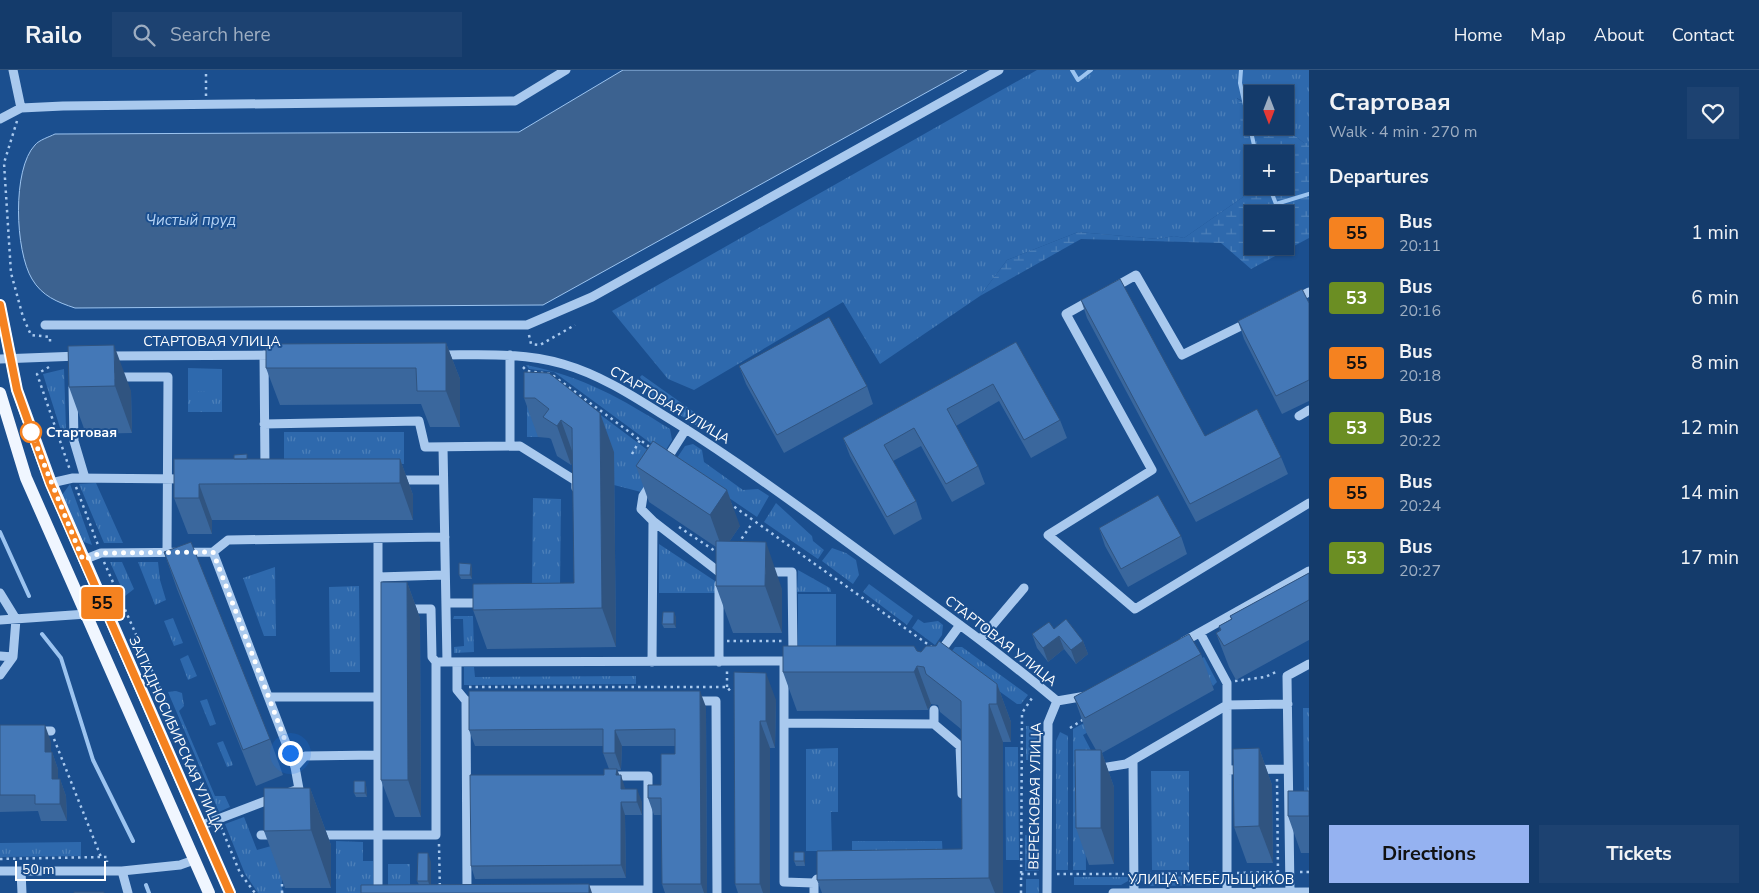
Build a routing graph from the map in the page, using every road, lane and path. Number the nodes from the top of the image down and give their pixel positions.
1 (13, 70) edge
2 (206, 70) edge
3 (566, 70) edge
4 (999, 70) edge
5 (206, 104) junction
6 (21, 108) junction
7 (0, 119) edge
8 (1309, 292) edge
9 (0, 305) edge
10 (1284, 305) edge
11 (23, 317) dead end
12 (1258, 317) edge
13 (45, 325) dead end
14 (527, 325) junction
15 (575, 325) dead end
16 (264, 355) junction
17 (294, 355) edge
18 (431, 355) edge
19 (510, 355) junction
20 (5, 358) edge
21 (52, 365) dead end
22 (510, 365) junction
23 (73, 377) edge
24 (109, 377) edge
25 (0, 396) edge
26 (584, 398) junction
27 (575, 399) edge
28 (1309, 410) edge
29 (1299, 416) dead end
30 (264, 424) junction
31 (686, 429) junction
32 (640, 440) junction
33 (510, 446) junction
34 (443, 447) junction
35 (632, 454) dead end
36 (662, 467) junction
37 (73, 478) junction
38 (85, 478) junction
39 (167, 479) junction
40 (197, 480) edge
41 (265, 480) edge
42 (386, 480) edge
43 (444, 480) junction
44 (50, 483) junction
45 (576, 500) edge
46 (724, 500) edge
47 (1309, 504) edge
48 (653, 521) junction
49 (751, 525) dead end
50 (678, 526) dead end
51 (444, 537) junction
52 (378, 538) junction
53 (737, 546) edge
54 (167, 551) junction
55 (213, 552) junction
56 (101, 553) junction
57 (719, 554) edge
58 (83, 560) junction
59 (1309, 571) edge
60 (755, 572) edge
61 (445, 575) junction
62 (378, 577) junction
63 (1024, 588) dead end
64 (0, 593) edge
65 (446, 603) junction
66 (492, 603) edge
67 (387, 610) junction
68 (87, 614) junction
69 (16, 619) junction
70 (0, 620) edge
71 (960, 626) junction
72 (785, 631) dead end
73 (1200, 633) junction
74 (980, 640) junction
75 (1177, 646) edge
76 (940, 653) junction
77 (0, 656) edge
78 (13, 657) junction
79 (793, 661) junction
80 (436, 662) junction
81 (447, 662) junction
82 (457, 662) junction
83 (652, 662) junction
84 (723, 662) junction
85 (1309, 664) edge
86 (934, 666) edge
87 (1279, 670) dead end
88 (1231, 674) dead end
89 (0, 675) edge
90 (457, 687) junction
91 (727, 687) junction
92 (1093, 692) edge
93 (732, 693) edge
94 (270, 697) junction
95 (377, 697) junction
96 (1032, 698) dead end
97 (466, 701) junction
98 (486, 701) edge
99 (686, 701) edge
100 (1057, 702) junction
101 (1288, 704) junction
102 (1227, 705) junction
103 (934, 710) dead end
104 (1087, 718) edge
105 (784, 723) junction
106 (934, 724) junction
107 (1070, 728) dead end
108 (26, 731) edge
109 (51, 731) joint
110 (377, 755) junction
111 (1133, 760) junction
112 (295, 767) junction
113 (1288, 769) junction
114 (1088, 770) edge
115 (1227, 770) junction
116 (1276, 770) junction
117 (600, 777) edge
118 (962, 802) edge
119 (217, 818) junction
120 (200, 826) junction
121 (261, 835) dead end
122 (290, 835) edge
123 (309, 835) edge
124 (378, 835) junction
125 (427, 835) junction
126 (101, 857) junction
127 (0, 859) edge
128 (194, 860) junction
129 (21, 870) junction
130 (0, 871) edge
131 (107, 871) junction
132 (122, 871) junction
133 (282, 872) dead end
134 (1278, 872) junction
135 (1290, 872) junction
136 (1309, 872) edge
137 (1227, 873) junction
138 (1021, 874) junction
139 (1047, 874) junction
140 (1134, 874) junction
141 (836, 879) edge
142 (814, 882) junction
143 (486, 890) edge
144 (572, 890) edge
145 (648, 892) edge
146 (1227, 892) edge
147 (1290, 892) edge
148 (1309, 892) edge
149 (22, 893) edge
150 (128, 893) edge
151 (209, 893) edge
152 (230, 893) edge
153 (255, 893) edge
154 (282, 893) edge
155 (378, 893) edge
156 (440, 893) edge
157 (716, 893) edge
158 (814, 893) edge
159 (1021, 893) edge
160 (1047, 893) edge
161 (1113, 893) edge
162 (1134, 893) edge

1 - 6 street
2 - 5 path
3 - 5 street
4 - 14 street
5 - 6 street
6 - 7 street
6 - 11 path
8 - 10 street
9 - 20 main road, ЗАПАДНОСИБИРСКАЯ УЛИЦА
12 - 47 street
13 - 14 street
14 - 15 path
16 - 17 street, СТАРТОВАЯ УЛИЦА
16 - 20 street, СТАРТОВАЯ УЛИЦА
16 - 30 street
18 - 19 street, СТАРТОВАЯ УЛИЦА
19 - 22 street
19 - 31 street, СТАРТОВАЯ УЛИЦА
20 - 44 main road, ЗАПАДНОСИБИРСКАЯ УЛИЦА
21 - 37 path
22 - 26 path
22 - 33 street
23 - 38 street
24 - 39 street
25 - 68 main road
26 - 27 path
26 - 32 path
28 - 29 street
30 - 34 street
30 - 41 street
31 - 36 street
31 - 71 street, СТАРТОВАЯ УЛИЦА
32 - 35 path
32 - 36 path
33 - 34 street
33 - 45 street
34 - 43 street
36 - 48 street
37 - 38 street
37 - 44 street
37 - 56 path
38 - 39 street
39 - 40 street
39 - 54 street
42 - 43 street
43 - 51 street
44 - 58 main road, ЗАПАДНОСИБИРСКАЯ УЛИЦА
46 - 76 path
48 - 83 street
48 - 84 street
49 - 53 path
50 - 57 path
51 - 52 street
51 - 61 street
52 - 55 street
52 - 62 street
54 - 55 street
54 - 56 street
55 - 94 street
56 - 58 street
56 - 119 path
58 - 120 main road, ЗАПАДНОСИБИРСКАЯ УЛИЦА
59 - 73 street
60 - 79 street
61 - 62 street
61 - 65 street
62 - 67 street
63 - 74 street
64 - 69 street
65 - 66 street
65 - 81 street
67 - 80 street
67 - 95 street
68 - 69 street
68 - 128 main road
69 - 70 street
69 - 78 street
71 - 74 street, СТАРТОВАЯ УЛИЦА
71 - 76 street
72 - 84 path
73 - 75 street
73 - 102 street
74 - 100 street, СТАРТОВАЯ УЛИЦА
76 - 86 street
77 - 78 street
78 - 89 street
79 - 84 street
79 - 105 street
80 - 81 street
80 - 125 street
81 - 82 street
82 - 83 street
82 - 90 street
83 - 84 street
84 - 91 path
85 - 101 street
87 - 88 path
90 - 91 path
90 - 97 street
91 - 93 path
92 - 100 street
94 - 95 street
94 - 112 street
95 - 110 street
96 - 138 path
97 - 98 street
97 - 143 street
99 - 157 street
100 - 139 street, ВЕРЕСКОВАЯ УЛИЦА
101 - 102 street
101 - 113 street
102 - 111 street
102 - 115 street
103 - 106 street
104 - 107 path
105 - 106 street
105 - 142 street
106 - 118 street
108 - 109 street
109 - 126 path
110 - 112 street
110 - 124 street
111 - 114 street
111 - 140 street
112 - 119 street
113 - 116 street
113 - 135 street
115 - 116 street
115 - 137 street
116 - 134 path
117 - 145 street
119 - 120 street
119 - 153 path
120 - 152 main road, ЗАПАДНОСИБИРСКАЯ УЛИЦА
121 - 122 street
123 - 124 street
124 - 125 street
124 - 155 street
125 - 156 path
126 - 127 path
126 - 131 path
128 - 132 street
128 - 151 main road
129 - 130 street
129 - 131 street
129 - 149 street
131 - 132 street
132 - 150 street
133 - 154 path
134 - 135 path
134 - 137 path
135 - 136 path
135 - 147 street
137 - 140 path
137 - 146 street
138 - 139 path
138 - 159 path
139 - 140 path
139 - 160 street, ВЕРЕСКОВАЯ УЛИЦА
140 - 162 street
141 - 142 street
142 - 158 street
144 - 145 street
146 - 147 street, УЛИЦА МЕБЕЛЬЩИКОВ
146 - 162 street, УЛИЦА МЕБЕЛЬЩИКОВ
147 - 148 street, УЛИЦА МЕБЕЛЬЩИКОВ
161 - 162 street, УЛИЦА МЕБЕЛЬЩИКОВ

